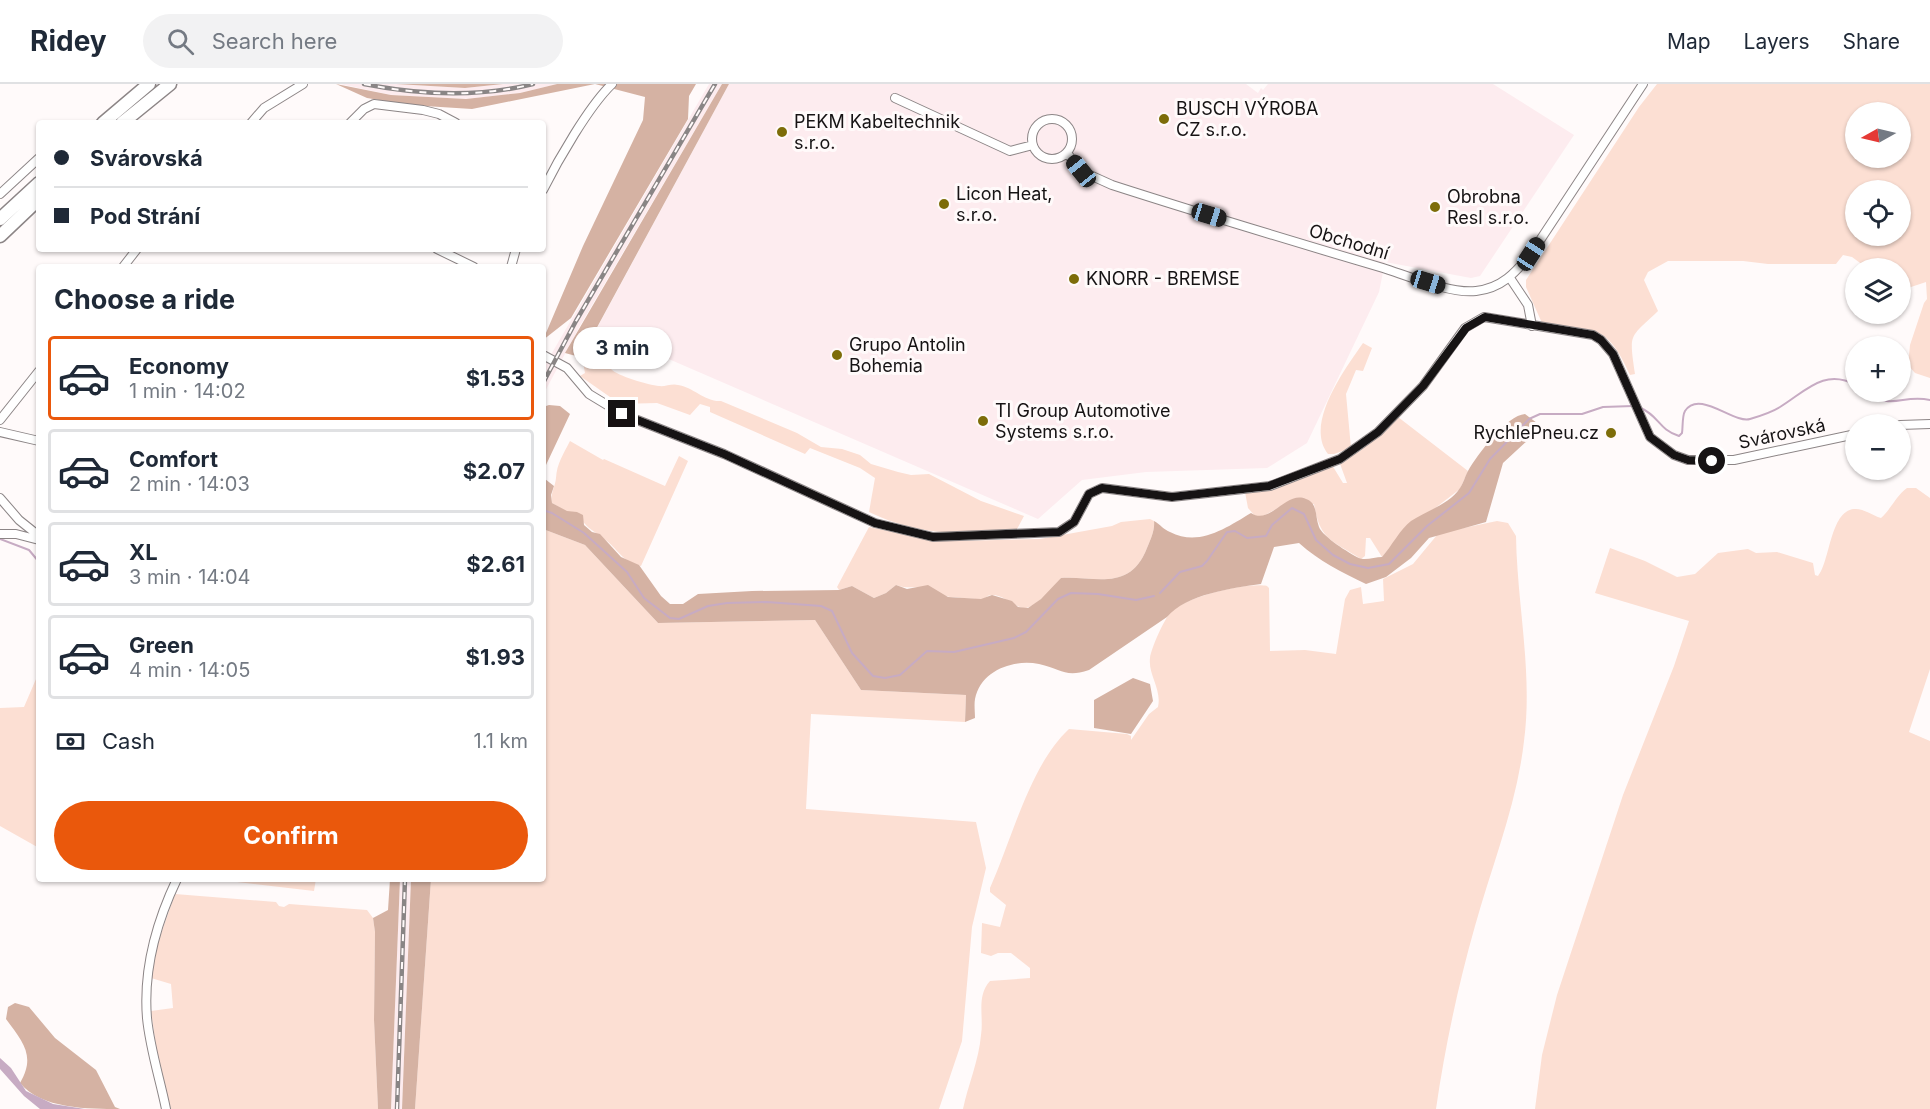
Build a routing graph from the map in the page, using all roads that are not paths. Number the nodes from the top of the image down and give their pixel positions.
1 (149, 84) edge
2 (170, 84) edge
3 (303, 84) edge
4 (612, 84) edge
5 (1643, 84) edge
6 (896, 98) dead end
7 (107, 120) edge
8 (126, 120) edge
9 (254, 120) edge
10 (353, 120) edge
11 (450, 120) edge
12 (1033, 145) junction
13 (1067, 153) junction
14 (36, 161) edge
15 (547, 173) edge
16 (36, 186) edge
17 (0, 195) edge
18 (36, 202) edge
19 (0, 219) edge
20 (0, 236) edge
21 (135, 252) edge
22 (443, 252) edge
23 (125, 264) edge
24 (468, 264) edge
25 (1510, 278) junction
26 (1532, 326) junction
27 (546, 358) edge
28 (36, 375) edge
29 (0, 420) edge
30 (1930, 424) edge
31 (1911, 425) edge
32 (0, 432) edge
33 (1845, 436) edge
34 (36, 440) edge
35 (0, 498) edge
36 (0, 534) edge
37 (36, 535) edge
38 (36, 538) edge
39 (176, 882) edge
40 (166, 1109) edge

1 - 7 highway
2 - 8 highway
3 - 9 street
4 - 15 street
5 - 25 street, Obchodní
6 - 12 street
10 - 11 street
12 - 13 street
12 - 13 street
13 - 25 street, Obchodní
14 - 17 street
16 - 19 highway
18 - 20 highway
21 - 23 street
22 - 24 street
25 - 26 street
26 - 27 street
26 - 33 street, Svárovská
28 - 29 street
30 - 31 street
32 - 34 street
35 - 37 street
36 - 38 street
39 - 40 street

